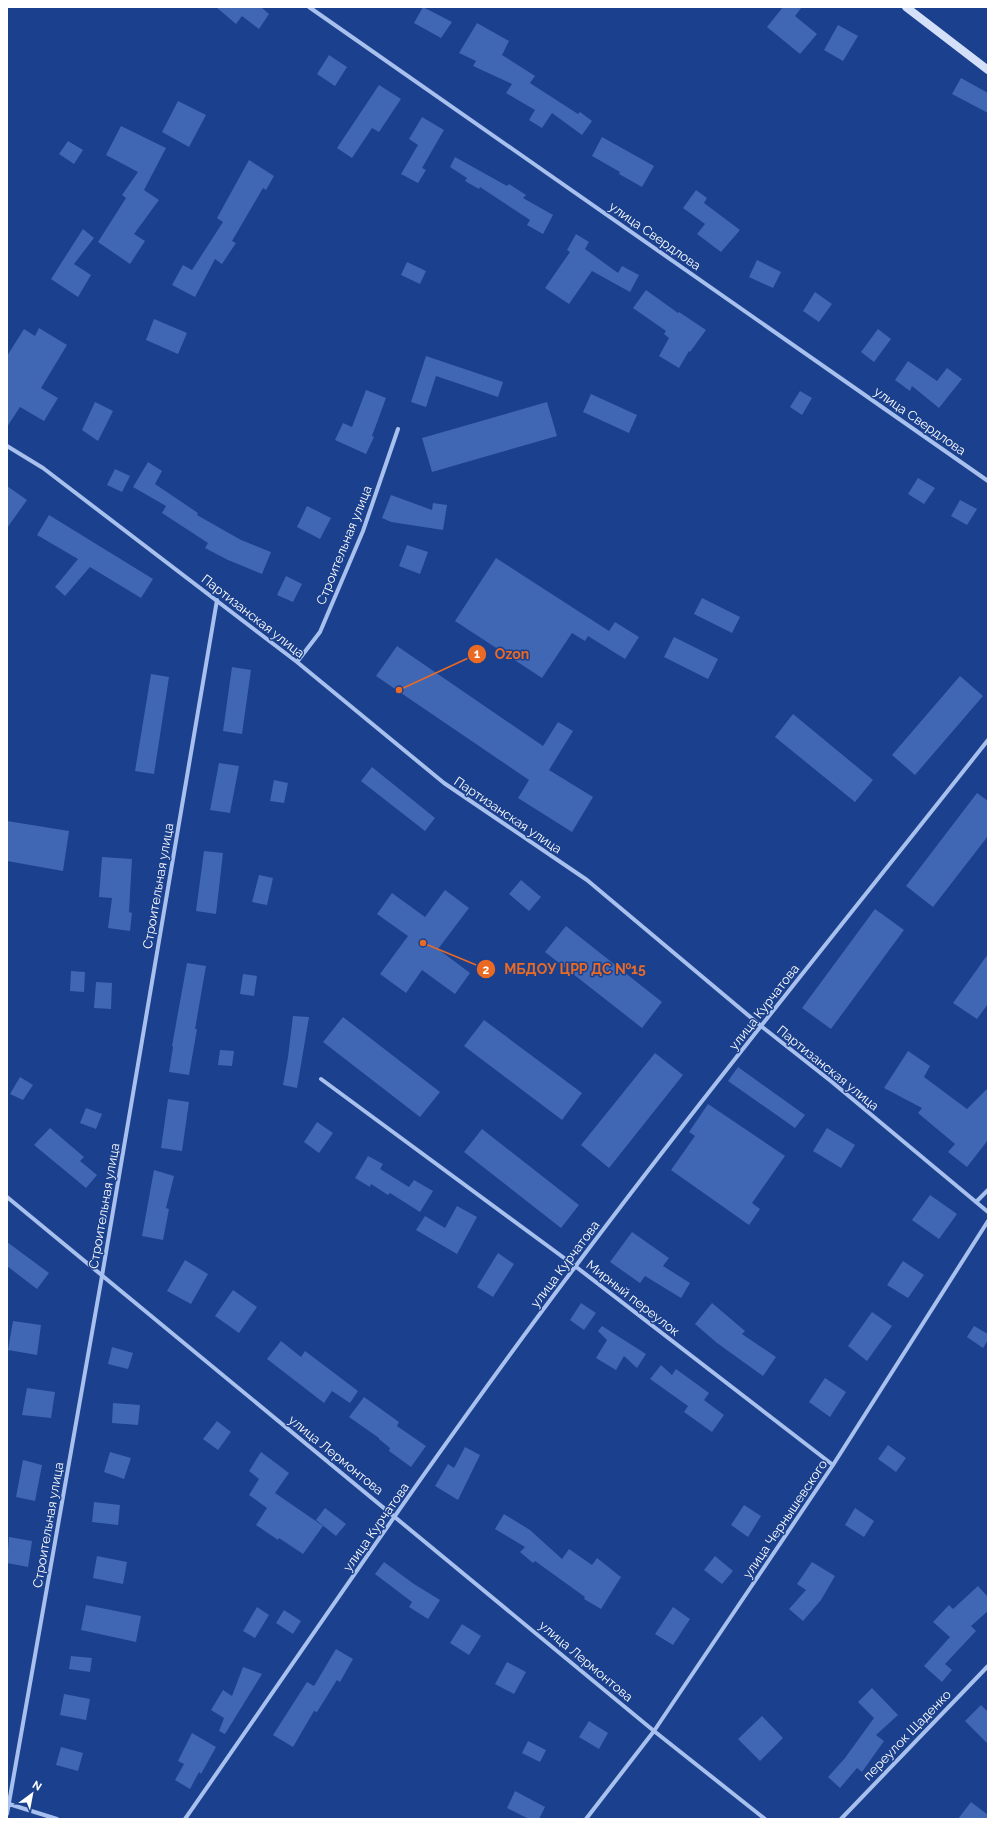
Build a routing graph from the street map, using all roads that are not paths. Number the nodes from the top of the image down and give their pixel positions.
1 (309, 7) edge
2 (906, 7) edge
3 (988, 70) edge
4 (398, 429) dead end
5 (7, 446) edge
6 (988, 481) edge
7 (217, 600) junction
8 (297, 662) junction
9 (988, 740) edge
10 (761, 1026) junction
11 (321, 1079) dead end
12 (988, 1190) edge
13 (7, 1197) edge
14 (976, 1202) junction
15 (988, 1212) edge
16 (988, 1221) edge
17 (575, 1266) junction
18 (102, 1276) junction
19 (833, 1465) junction
20 (396, 1516) junction
21 (988, 1666) edge
22 (654, 1731) junction
23 (9, 1804) junction
24 (7, 1814) edge
25 (57, 1819) edge
26 (185, 1819) edge
27 (586, 1819) edge
28 (765, 1819) edge
29 (841, 1819) edge

1 - 6 street, улица Свердлова
2 - 3 street
4 - 8 street, Строительная улица
5 - 7 street, Партизанская улица
7 - 8 street, Партизанская улица
7 - 18 street, Строительная улица
8 - 10 street, Партизанская улица
9 - 10 street, улица Курчатова
10 - 14 street, Партизанская улица
10 - 17 street, улица Курчатова
11 - 17 street, Мирный переулок
12 - 14 street
13 - 18 street, улица Лермонтова
14 - 15 street, Партизанская улица
16 - 19 street, улица Чернышевского
17 - 19 street, Мирный переулок
17 - 20 street, улица Курчатова
18 - 20 street, улица Лермонтова
18 - 23 street, Строительная улица
19 - 22 street, улица Чернышевского
20 - 22 street, улица Лермонтова
20 - 26 street, улица Курчатова
21 - 29 street, переулок Щаденко
22 - 27 street, улица Чернышевского
22 - 28 street, улица Лермонтова
23 - 24 street, Строительная улица
23 - 25 street

